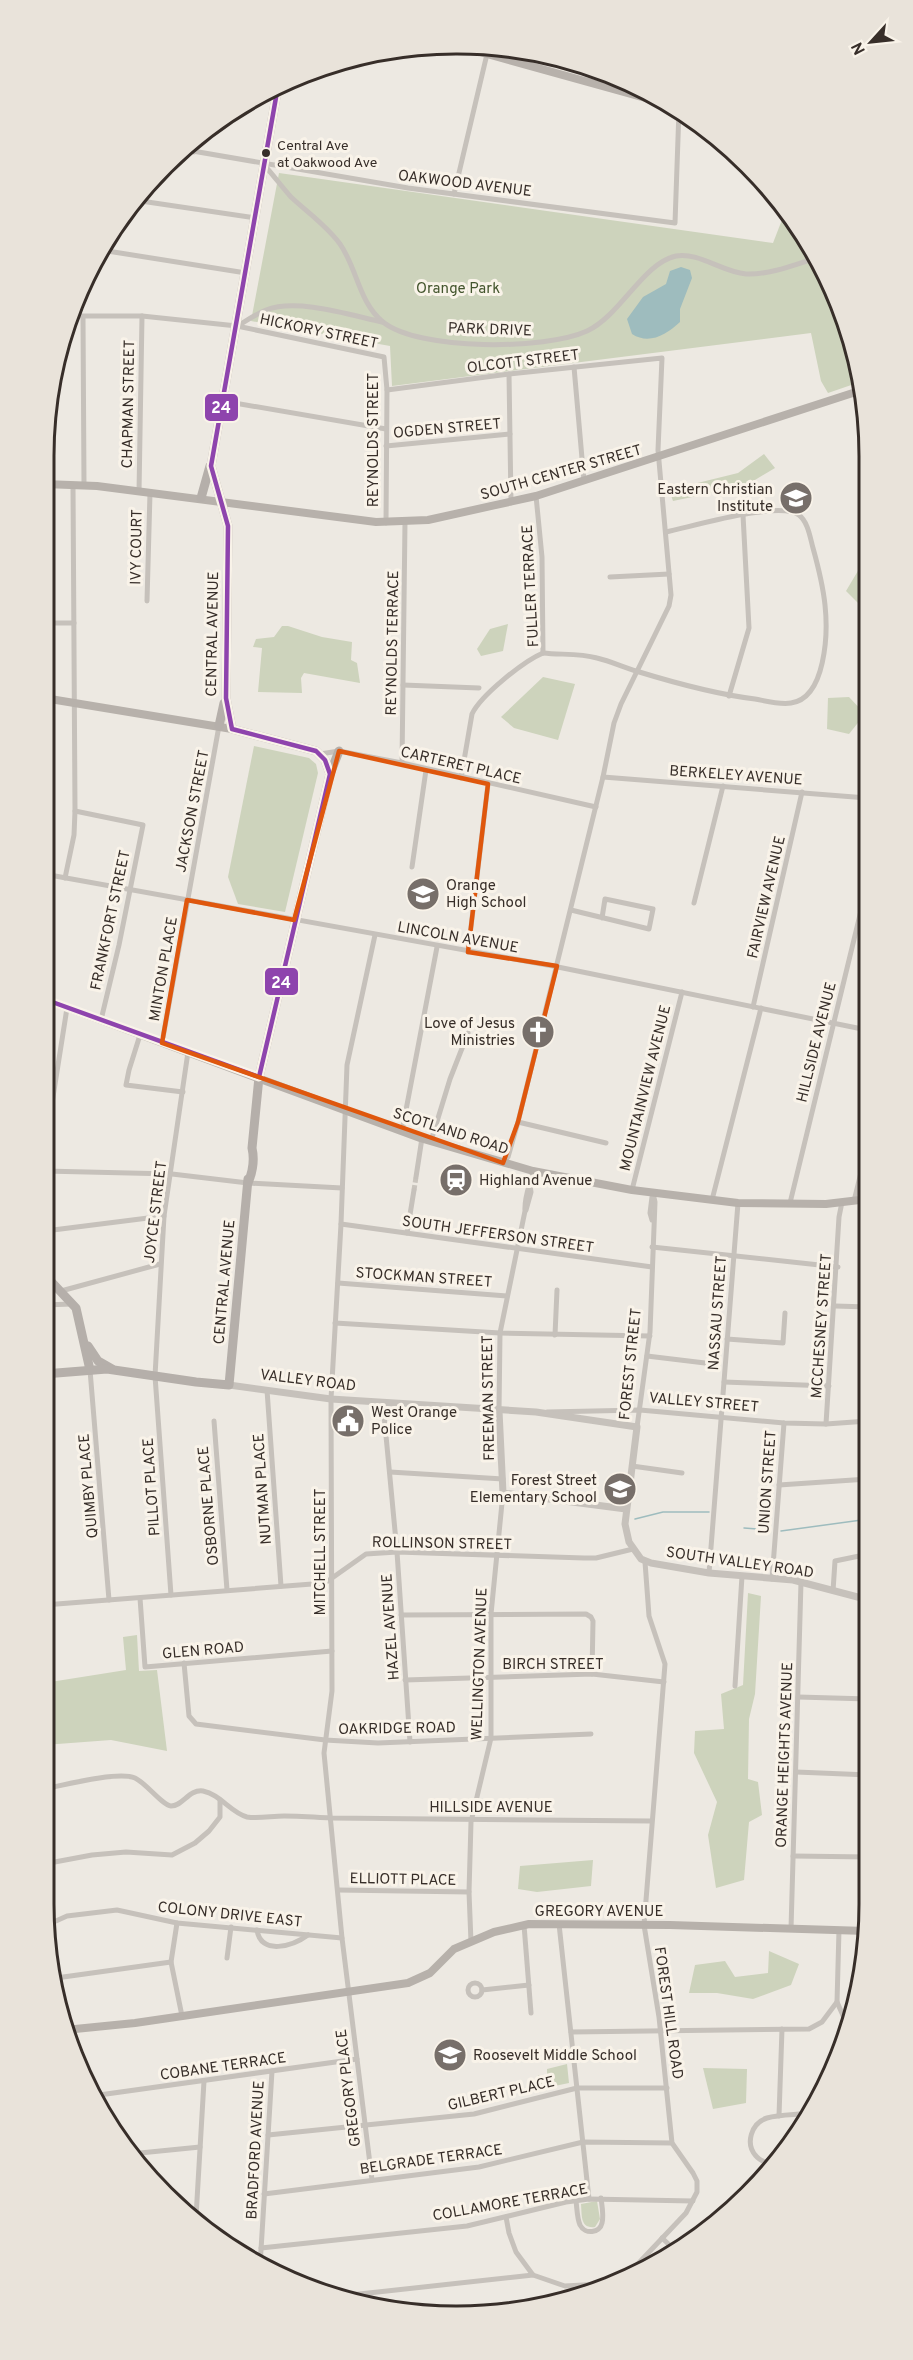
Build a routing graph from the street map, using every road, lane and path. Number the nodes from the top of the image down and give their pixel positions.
1 (487, 55) edge
2 (494, 56) edge
3 (630, 94) edge
4 (276, 97) edge
5 (679, 121) edge
6 (194, 152) edge
7 (264, 164) junction
8 (454, 194) junction
9 (145, 202) edge
10 (256, 218) junction
11 (110, 251) edge
12 (808, 260) edge
13 (246, 273) junction
14 (79, 316) edge
15 (83, 316) junction
16 (141, 316) junction
17 (383, 322) junction
18 (237, 326) junction
19 (384, 357) joint
20 (574, 367) junction
21 (509, 374) junction
22 (387, 390) junction
23 (854, 393) edge
24 (223, 401) junction
25 (386, 429) junction
26 (510, 434) junction
27 (386, 446) junction
28 (213, 452) junction
29 (659, 457) junction
30 (584, 481) junction
31 (54, 484) edge
32 (73, 485) junction
33 (84, 485) junction
34 (804, 487) dead end
35 (138, 492) junction
36 (150, 493) junction
37 (536, 496) junction
38 (201, 498) junction
39 (221, 501) junction
40 (511, 503) junction
41 (794, 511) junction
42 (743, 514) junction
43 (405, 522) junction
44 (386, 523) junction
45 (666, 532) junction
46 (669, 574) junction
47 (610, 577) dead end
48 (147, 601) dead end
49 (54, 623) edge
50 (74, 623) junction
51 (543, 653) junction
52 (637, 671) junction
53 (403, 685) junction
54 (479, 688) dead end
55 (729, 696) junction
56 (226, 698) junction
57 (54, 700) edge
58 (75, 704) junction
59 (219, 726) junction
60 (232, 729) junction
61 (339, 751) junction
62 (320, 754) junction
63 (402, 763) junction
64 (426, 770) junction
65 (330, 774) junction
66 (603, 777) junction
67 (461, 778) junction
68 (488, 784) junction
69 (723, 786) junction
70 (802, 792) junction
71 (859, 797) edge
72 (596, 807) junction
73 (75, 811) junction
74 (412, 867) dead end
75 (54, 876) edge
76 (65, 878) junction
77 (130, 890) junction
78 (187, 900) junction
79 (694, 903) dead end
80 (570, 910) junction
81 (602, 918) junction
82 (859, 918) edge
83 (294, 920) junction
84 (375, 935) junction
85 (437, 946) junction
86 (468, 952) junction
87 (557, 966) junction
88 (682, 992) junction
89 (54, 1003) edge
90 (753, 1007) junction
91 (68, 1008) junction
92 (761, 1008) junction
93 (101, 1020) junction
94 (833, 1023) junction
95 (859, 1028) edge
96 (468, 1033) dead end
97 (140, 1035) junction
98 (162, 1043) junction
99 (189, 1052) junction
100 (259, 1077) junction
101 (183, 1092) junction
102 (54, 1110) edge
103 (345, 1110) junction
104 (518, 1122) junction
105 (402, 1131) junction
106 (422, 1138) junction
107 (431, 1141) junction
108 (606, 1143) dead end
109 (503, 1163) junction
110 (54, 1171) edge
111 (533, 1171) junction
112 (172, 1173) junction
113 (416, 1177) tunnel mouth
114 (859, 1181) edge
115 (248, 1183) junction
116 (342, 1188) junction
117 (414, 1190) tunnel mouth
118 (632, 1190) junction
119 (653, 1193) junction
120 (712, 1200) junction
121 (859, 1200) edge
122 (854, 1201) junction
123 (842, 1202) junction
124 (738, 1203) junction
125 (790, 1203) junction
126 (164, 1216) junction
127 (341, 1224) junction
128 (54, 1228) edge
129 (407, 1233) junction
130 (652, 1247) junction
131 (517, 1249) junction
132 (734, 1256) junction
133 (160, 1264) junction
134 (652, 1267) junction
135 (837, 1267) junction
136 (338, 1283) junction
137 (54, 1284) edge
138 (61, 1290) junction
139 (557, 1290) dead end
140 (507, 1296) junction
141 (74, 1304) junction
142 (54, 1305) edge
143 (835, 1306) junction
144 (859, 1307) edge
145 (785, 1313) dead end
146 (335, 1323) junction
147 (500, 1333) junction
148 (555, 1335) junction
149 (650, 1336) junction
150 (727, 1339) junction
151 (86, 1343) junction
152 (647, 1356) junction
153 (705, 1363) dead end
154 (90, 1370) junction
155 (114, 1370) junction
156 (54, 1373) edge
157 (155, 1376) junction
158 (724, 1382) junction
159 (229, 1385) junction
160 (829, 1386) junction
161 (267, 1390) junction
162 (331, 1399) junction
163 (383, 1404) junction
164 (640, 1410) junction
165 (499, 1411) junction
166 (537, 1412) junction
167 (721, 1418) junction
168 (214, 1421) dead end
169 (859, 1422) edge
170 (784, 1423) junction
171 (826, 1424) junction
172 (637, 1427) junction
173 (632, 1466) junction
174 (390, 1472) junction
175 (682, 1473) dead end
176 (503, 1479) junction
177 (859, 1480) edge
178 (779, 1485) junction
179 (503, 1493) junction
180 (626, 1509) junction
181 (633, 1549) junction
182 (397, 1552) junction
183 (497, 1555) junction
184 (859, 1556) edge
185 (645, 1562) junction
186 (709, 1573) junction
187 (742, 1576) junction
188 (332, 1579) junction
189 (772, 1579) junction
190 (801, 1582) junction
191 (281, 1586) junction
192 (227, 1590) junction
193 (833, 1591) junction
194 (171, 1595) junction
195 (140, 1598) junction
196 (859, 1598) edge
197 (109, 1600) junction
198 (54, 1604) edge
199 (491, 1614) junction
200 (401, 1615) junction
201 (332, 1651) junction
202 (184, 1663) junction
203 (592, 1674) junction
204 (491, 1676) junction
205 (405, 1680) junction
206 (664, 1682) junction
207 (735, 1686) dead end
208 (798, 1697) junction
209 (859, 1699) edge
210 (591, 1734) dead end
211 (490, 1738) junction
212 (325, 1740) junction
213 (410, 1742) junction
214 (796, 1772) junction
215 (859, 1775) edge
216 (54, 1787) edge
217 (220, 1800) junction
218 (330, 1818) junction
219 (471, 1819) junction
220 (651, 1821) junction
221 (793, 1856) junction
222 (859, 1857) edge
223 (54, 1862) edge
224 (338, 1890) junction
225 (469, 1893) junction
226 (55, 1922) edge
227 (177, 1923) junction
228 (559, 1924) junction
229 (524, 1925) junction
230 (644, 1925) junction
231 (231, 1927) junction
232 (791, 1929) junction
233 (257, 1930) junction
234 (839, 1930) junction
235 (858, 1931) edge
236 (308, 1935) junction
237 (342, 1938) junction
238 (471, 1942) junction
239 (227, 1958) dead end
240 (171, 1962) junction
241 (61, 1977) edge
242 (529, 1984) junction
243 (482, 1990) dead end
244 (349, 1992) junction
245 (837, 2002) junction
246 (531, 2013) dead end
247 (843, 2015) edge
248 (182, 2016) junction
249 (74, 2029) edge
250 (782, 2029) junction
251 (571, 2032) junction
252 (661, 2032) junction
253 (357, 2059) junction
254 (272, 2071) junction
255 (204, 2081) junction
256 (577, 2088) junction
257 (667, 2088) junction
258 (103, 2095) edge
259 (799, 2115) edge
260 (780, 2116) junction
261 (365, 2126) junction
262 (268, 2135) junction
263 (583, 2142) junction
264 (672, 2143) junction
265 (200, 2147) junction
266 (140, 2153) edge
267 (765, 2162) edge
268 (372, 2180) junction
269 (264, 2194) junction
270 (601, 2198) junction
271 (589, 2199) junction
272 (576, 2201) junction
273 (693, 2201) junction
274 (196, 2211) edge
275 (506, 2217) junction
276 (662, 2238) junction
277 (669, 2245) edge
278 (261, 2248) junction
279 (261, 2255) edge
280 (640, 2261) edge
281 (533, 2275) junction
282 (586, 2285) edge
283 (358, 2293) edge

1 - 8 street
2 - 3 main road
4 - 7 main road, CENTRAL AVENUE
5 - 8 street, OAKWOOD AVENUE
6 - 7 street, OAKWOOD AVENUE
7 - 8 street, OAKWOOD AVENUE
7 - 10 main road, CENTRAL AVENUE
7 - 17 street, PARK DRIVE
9 - 10 street
10 - 13 main road, CENTRAL AVENUE
11 - 13 street
12 - 17 street, PARK DRIVE
13 - 18 main road, CENTRAL AVENUE
14 - 15 street, HICKORY STREET
15 - 16 street, HICKORY STREET
15 - 33 street
16 - 18 street, HICKORY STREET
16 - 35 street, CHAPMAN STREET
17 - 18 street, PARK DRIVE
18 - 19 street, HICKORY STREET
18 - 24 main road, CENTRAL AVENUE
19 - 22 street, REYNOLDS STREET
20 - 21 street, OLCOTT STREET
20 - 29 street, OLCOTT STREET
20 - 30 street
21 - 22 street, OLCOTT STREET
21 - 26 street
22 - 25 street, REYNOLDS STREET
23 - 29 main road, SOUTH CENTER STREET
24 - 25 street, OGDEN STREET
24 - 28 main road, CENTRAL AVENUE
25 - 27 street, REYNOLDS STREET
26 - 27 street, OGDEN STREET
26 - 40 street
27 - 44 street, REYNOLDS STREET
28 - 38 main road
28 - 39 main road, CENTRAL AVENUE
29 - 30 main road, SOUTH CENTER STREET
29 - 45 street
30 - 37 main road, SOUTH CENTER STREET
31 - 32 main road, SOUTH CENTER STREET
32 - 33 main road, SOUTH CENTER STREET
32 - 50 street
33 - 35 main road, SOUTH CENTER STREET
34 - 41 street
35 - 36 main road, SOUTH CENTER STREET
36 - 38 main road, SOUTH CENTER STREET
36 - 48 street, IVY COURT
37 - 40 main road, SOUTH CENTER STREET
37 - 51 street, FULLER TERRACE
38 - 39 main road, SOUTH CENTER STREET
39 - 44 main road, SOUTH CENTER STREET
39 - 56 main road, CENTRAL AVENUE
40 - 43 main road, SOUTH CENTER STREET
41 - 42 street
41 - 55 street, FULLER TERRACE
42 - 45 street
42 - 55 street
43 - 44 main road, SOUTH CENTER STREET
43 - 53 street, REYNOLDS TERRACE
45 - 46 street
46 - 47 street
46 - 52 street
49 - 50 street
50 - 58 street
51 - 52 street, FULLER TERRACE
51 - 67 street
52 - 55 street, FULLER TERRACE
52 - 66 street
53 - 54 street
53 - 63 street, REYNOLDS TERRACE
56 - 59 main road
56 - 60 main road, CENTRAL AVENUE
57 - 58 main road
58 - 59 main road
58 - 73 street
59 - 60 main road
59 - 78 street, JACKSON STREET
60 - 62 main road
61 - 62 street, CARTERET PLACE
61 - 63 street, CARTERET PLACE
61 - 65 main road, CENTRAL AVENUE
62 - 65 main road
63 - 64 street, CARTERET PLACE
64 - 67 street, CARTERET PLACE
64 - 74 street
65 - 83 main road, CENTRAL AVENUE
66 - 69 street, BERKELEY AVENUE
66 - 72 street
67 - 68 street, CARTERET PLACE
68 - 72 street, CARTERET PLACE
68 - 86 street
69 - 70 street, BERKELEY AVENUE
69 - 79 street
70 - 71 street, BERKELEY AVENUE
70 - 90 street, FAIRVIEW AVENUE
72 - 80 street
73 - 76 street
73 - 77 street, FRANKFORT STREET
75 - 76 street, LINCOLN AVENUE
76 - 77 street, LINCOLN AVENUE
77 - 78 street, LINCOLN AVENUE
77 - 93 street, FRANKFORT STREET
78 - 83 street, LINCOLN AVENUE
78 - 98 street, MINTON PLACE
80 - 81 street
80 - 87 street
81 - 81 street
82 - 94 street, HILLSIDE AVENUE
83 - 84 street, LINCOLN AVENUE
83 - 100 main road, CENTRAL AVENUE
84 - 85 street, LINCOLN AVENUE
84 - 103 street, MITCHELL STREET
85 - 86 street, LINCOLN AVENUE
85 - 105 street
86 - 87 street, LINCOLN AVENUE
87 - 88 street, LINCOLN AVENUE
87 - 104 street
88 - 90 street, LINCOLN AVENUE
88 - 118 street, MOUNTAINVIEW AVENUE
89 - 91 main road, SCOTLAND ROAD
90 - 92 street, LINCOLN AVENUE
91 - 93 main road, SCOTLAND ROAD
91 - 102 street
92 - 94 street, LINCOLN AVENUE
92 - 120 street
93 - 97 main road, SCOTLAND ROAD
94 - 95 street, LINCOLN AVENUE
94 - 125 street, HILLSIDE AVENUE
96 - 107 street
97 - 98 main road, SCOTLAND ROAD
97 - 101 street
98 - 99 main road, SCOTLAND ROAD
99 - 100 main road, SCOTLAND ROAD
99 - 101 street, JOYCE STREET
100 - 103 main road, SCOTLAND ROAD
100 - 115 main road, CENTRAL AVENUE
101 - 112 street, JOYCE STREET
103 - 105 main road, SCOTLAND ROAD
103 - 116 street, MITCHELL STREET
104 - 108 street
104 - 109 street
105 - 106 main road, SCOTLAND ROAD
106 - 107 main road, SCOTLAND ROAD
106 - 113 street
107 - 109 main road, SCOTLAND ROAD
109 - 111 main road, SCOTLAND ROAD
110 - 112 street
111 - 118 main road, SCOTLAND ROAD
111 - 131 street, FREEMAN STREET
112 - 115 street
112 - 126 street, JOYCE STREET
114 - 122 street
115 - 116 street
115 - 159 main road, CENTRAL AVENUE
116 - 127 street, MITCHELL STREET
117 - 129 street
118 - 119 main road, SCOTLAND ROAD
119 - 120 main road, SCOTLAND ROAD
119 - 130 street, FOREST STREET
120 - 124 main road, SCOTLAND ROAD
121 - 122 main road, SCOTLAND ROAD
122 - 123 main road, SCOTLAND ROAD
123 - 125 main road, SCOTLAND ROAD
123 - 135 street, MCCHESNEY STREET
124 - 125 main road, SCOTLAND ROAD
124 - 132 street, NASSAU STREET
126 - 128 street
126 - 133 street, JOYCE STREET
127 - 129 street, SOUTH JEFFERSON STREET
127 - 136 street, MITCHELL STREET
129 - 131 street, SOUTH JEFFERSON STREET
130 - 132 street
130 - 134 street, FOREST STREET
131 - 134 street, SOUTH JEFFERSON STREET
131 - 140 street, FREEMAN STREET
132 - 135 street
132 - 150 street, NASSAU STREET
133 - 138 street
133 - 157 street, JOYCE STREET
134 - 149 street, FOREST STREET
135 - 143 street, MCCHESNEY STREET
136 - 140 street, STOCKMAN STREET
136 - 146 street, MITCHELL STREET
137 - 138 main road
138 - 141 main road
139 - 148 street
140 - 147 street, FREEMAN STREET
141 - 142 street
141 - 151 main road
143 - 144 street
143 - 160 street, MCCHESNEY STREET
145 - 150 street
146 - 147 street
146 - 162 street, MITCHELL STREET
147 - 148 street
147 - 165 street, FREEMAN STREET
148 - 149 street
149 - 152 street, FOREST STREET
150 - 158 street, NASSAU STREET
151 - 154 main road
151 - 155 main road
152 - 153 street
152 - 164 street, FOREST STREET
154 - 155 main road, VALLEY ROAD
154 - 156 main road, VALLEY ROAD
154 - 197 street, QUIMBY PLACE
155 - 157 main road, VALLEY ROAD
157 - 159 main road, VALLEY ROAD
157 - 194 street, PILLOT PLACE
158 - 160 street
158 - 167 street, NASSAU STREET
159 - 161 street, VALLEY ROAD
160 - 171 street, MCCHESNEY STREET
161 - 162 street, VALLEY ROAD
161 - 191 street, NUTMAN PLACE
162 - 163 street, VALLEY ROAD
162 - 188 street, MITCHELL STREET
163 - 165 street, VALLEY ROAD
163 - 174 street, HAZEL AVENUE
164 - 166 street, VALLEY STREET
164 - 167 street, VALLEY STREET
164 - 172 street, FOREST STREET
165 - 166 street, VALLEY STREET
165 - 176 street, FREEMAN STREET
166 - 172 street, VALLEY STREET
167 - 170 street, VALLEY STREET
167 - 186 street, NASSAU STREET
168 - 192 street, OSBORNE PLACE
169 - 171 street, VALLEY STREET
170 - 171 street, VALLEY STREET
170 - 178 street, UNION STREET
172 - 173 street, FOREST STREET
173 - 175 street
173 - 180 street, FOREST STREET
174 - 176 street
174 - 182 street, HAZEL AVENUE
176 - 179 street, FREEMAN STREET
177 - 178 street
178 - 189 street, UNION STREET
179 - 180 street
179 - 183 street, WELLINGTON AVENUE
180 - 181 street, SOUTH VALLEY ROAD
181 - 183 street, ROLLINSON STREET
181 - 185 street, SOUTH VALLEY ROAD
182 - 183 street, ROLLINSON STREET
182 - 188 street, ROLLINSON STREET
182 - 200 street, HAZEL AVENUE
183 - 199 street, WELLINGTON AVENUE
184 - 193 street
185 - 186 street, SOUTH VALLEY ROAD
185 - 206 street, FOREST HILL ROAD
186 - 187 street, SOUTH VALLEY ROAD
187 - 189 street, SOUTH VALLEY ROAD
187 - 207 street
188 - 191 street, ROLLINSON STREET
188 - 201 street, MITCHELL STREET
189 - 190 street, SOUTH VALLEY ROAD
190 - 193 street, SOUTH VALLEY ROAD
190 - 208 street, ORANGE HEIGHTS AVENUE
191 - 192 street, ROLLINSON STREET
192 - 194 street, ROLLINSON STREET
193 - 196 street, SOUTH VALLEY ROAD
194 - 195 street, ROLLINSON STREET
195 - 197 street, ROLLINSON STREET
195 - 202 street, GLEN ROAD
197 - 198 street, ROLLINSON STREET
199 - 200 street
199 - 203 street
199 - 204 street, WELLINGTON AVENUE
200 - 205 street, HAZEL AVENUE
201 - 202 street, GLEN ROAD
201 - 212 street, MITCHELL STREET
202 - 212 street, OAKRIDGE ROAD
203 - 204 street, BIRCH STREET
203 - 206 street, BIRCH STREET
204 - 205 street, BIRCH STREET
204 - 211 street, WELLINGTON AVENUE
205 - 213 street, HAZEL AVENUE
206 - 220 street, FOREST HILL ROAD
208 - 209 street
208 - 214 street, ORANGE HEIGHTS AVENUE
210 - 211 street, OAKRIDGE ROAD
211 - 213 street, OAKRIDGE ROAD
211 - 219 street, WELLINGTON AVENUE
212 - 213 street, OAKRIDGE ROAD
212 - 218 street, MITCHELL STREET
214 - 215 street
214 - 221 street, ORANGE HEIGHTS AVENUE
216 - 217 street, HILLSIDE AVENUE
217 - 218 street, HILLSIDE AVENUE
217 - 223 street
218 - 219 street, HILLSIDE AVENUE
218 - 224 street, MITCHELL STREET
219 - 220 street, HILLSIDE AVENUE
219 - 225 street, WELLINGTON AVENUE
220 - 230 street, FOREST HILL ROAD
221 - 222 street
221 - 232 street, ORANGE HEIGHTS AVENUE
224 - 225 street, ELLIOTT PLACE
224 - 237 street, MITCHELL STREET
225 - 238 street, WELLINGTON AVENUE
226 - 227 street, COLONY DRIVE EAST
227 - 231 street, COLONY DRIVE EAST
227 - 240 street
228 - 229 main road, GREGORY AVENUE
228 - 230 main road, GREGORY AVENUE
228 - 251 street
229 - 238 main road, GREGORY AVENUE
229 - 242 street
230 - 232 main road, GREGORY AVENUE
230 - 252 street, FOREST HILL ROAD
231 - 233 street, COLONY DRIVE EAST
231 - 239 street
232 - 234 main road, GREGORY AVENUE
233 - 236 street, COLONY DRIVE EAST
233 - 236 street
234 - 235 main road, GREGORY AVENUE
234 - 245 street
236 - 237 street, COLONY DRIVE EAST
237 - 244 street, MITCHELL STREET
238 - 244 main road, GREGORY AVENUE
240 - 241 street
240 - 248 street
242 - 243 street
242 - 246 street
244 - 248 main road, GREGORY AVENUE
244 - 253 street, GREGORY PLACE
245 - 247 street
245 - 250 street
248 - 249 main road, GREGORY AVENUE
250 - 252 street
250 - 260 street
251 - 252 street
251 - 256 street
252 - 257 street, FOREST HILL ROAD
253 - 254 street, COBANE TERRACE
253 - 261 street, GREGORY PLACE
254 - 255 street, COBANE TERRACE
254 - 262 street, BRADFORD AVENUE
255 - 258 street, COBANE TERRACE
255 - 265 street
256 - 257 street, GILBERT PLACE
256 - 261 street, GILBERT PLACE
256 - 263 street
257 - 264 street, FOREST HILL ROAD
259 - 260 street
260 - 267 street
261 - 262 street, GILBERT PLACE
261 - 268 street, GREGORY PLACE
262 - 269 street, BRADFORD AVENUE
263 - 264 street, BELGRADE TERRACE
263 - 268 street, BELGRADE TERRACE
263 - 271 street
264 - 273 street, FOREST HILL ROAD
265 - 266 street
265 - 274 street
268 - 269 street, BELGRADE TERRACE
269 - 278 street, BRADFORD AVENUE
270 - 271 street, COLLAMORE TERRACE
270 - 272 street
270 - 273 street, COLLAMORE TERRACE
271 - 272 street, COLLAMORE TERRACE
272 - 275 street, COLLAMORE TERRACE
273 - 276 street
275 - 278 street, COLLAMORE TERRACE
275 - 281 street
276 - 277 street
276 - 280 street
278 - 279 street, BRADFORD AVENUE
281 - 282 street
281 - 283 street

